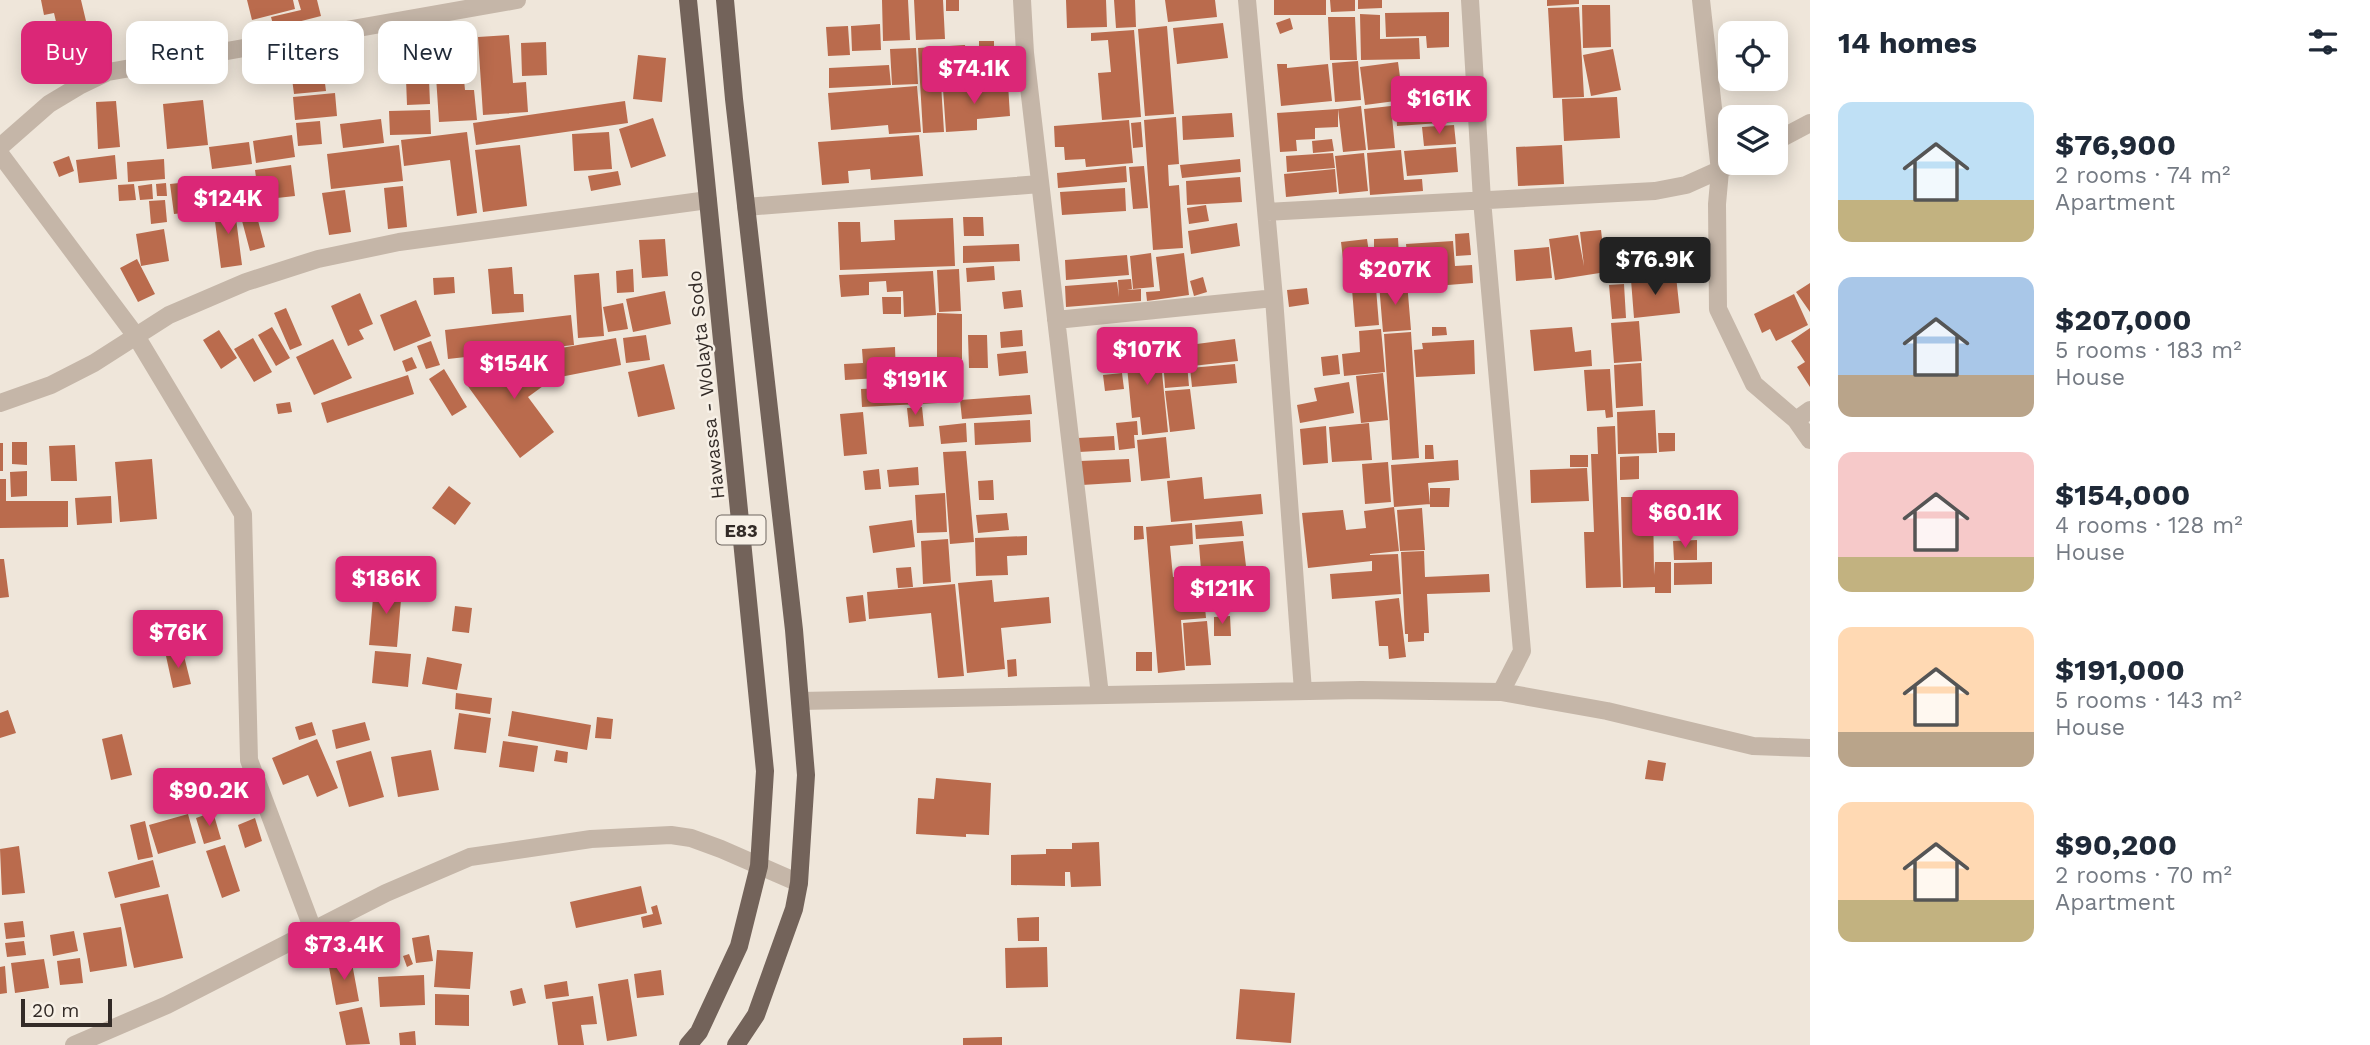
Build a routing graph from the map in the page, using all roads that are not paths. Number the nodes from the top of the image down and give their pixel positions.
1 (517, 0) edge
2 (688, 0) edge
3 (725, 0) edge
4 (1022, 0) edge
5 (1247, 0) edge
6 (1470, 0) edge
7 (1701, 0) edge
8 (1718, 105) edge
9 (1810, 123) edge
10 (1788, 135) edge
11 (0, 147) edge
12 (0, 154) edge
13 (1718, 171) edge
14 (1726, 175) edge
15 (1040, 184) junction
16 (708, 200) junction
17 (1482, 200) junction
18 (746, 207) junction
19 (1267, 212) junction
20 (1274, 298) junction
21 (1056, 320) junction
22 (136, 336) junction
23 (0, 404) edge
24 (1803, 415) edge
25 (1810, 440) edge
26 (1303, 691) junction
27 (1501, 692) junction
28 (1100, 695) junction
29 (800, 701) junction
30 (1810, 748) edge
31 (759, 866) junction
32 (799, 883) junction
33 (313, 930) junction
34 (74, 1045) edge
35 (688, 1045) edge
36 (736, 1045) edge

1 - 11 street
2 - 16 main road, Hawassa - Wolayta Sodo / E83
3 - 18 main road, E83
4 - 15 street
5 - 19 street
6 - 17 street
7 - 8 street
9 - 10 street
12 - 22 street
13 - 17 street
14 - 24 street
15 - 18 street
15 - 21 street
16 - 22 street
16 - 31 main road, Hawassa - Wolayta Sodo / E83
17 - 19 street
17 - 27 street
18 - 29 main road, E83
19 - 20 street
20 - 21 street
20 - 26 street
21 - 28 street
22 - 23 street
22 - 33 street
24 - 25 street
26 - 27 street
26 - 28 street
27 - 30 street
28 - 29 street
29 - 32 main road, E83
31 - 32 street
31 - 33 street
31 - 35 main road, Hawassa - Wolayta Sodo / E83
32 - 36 main road, E83
33 - 34 street

